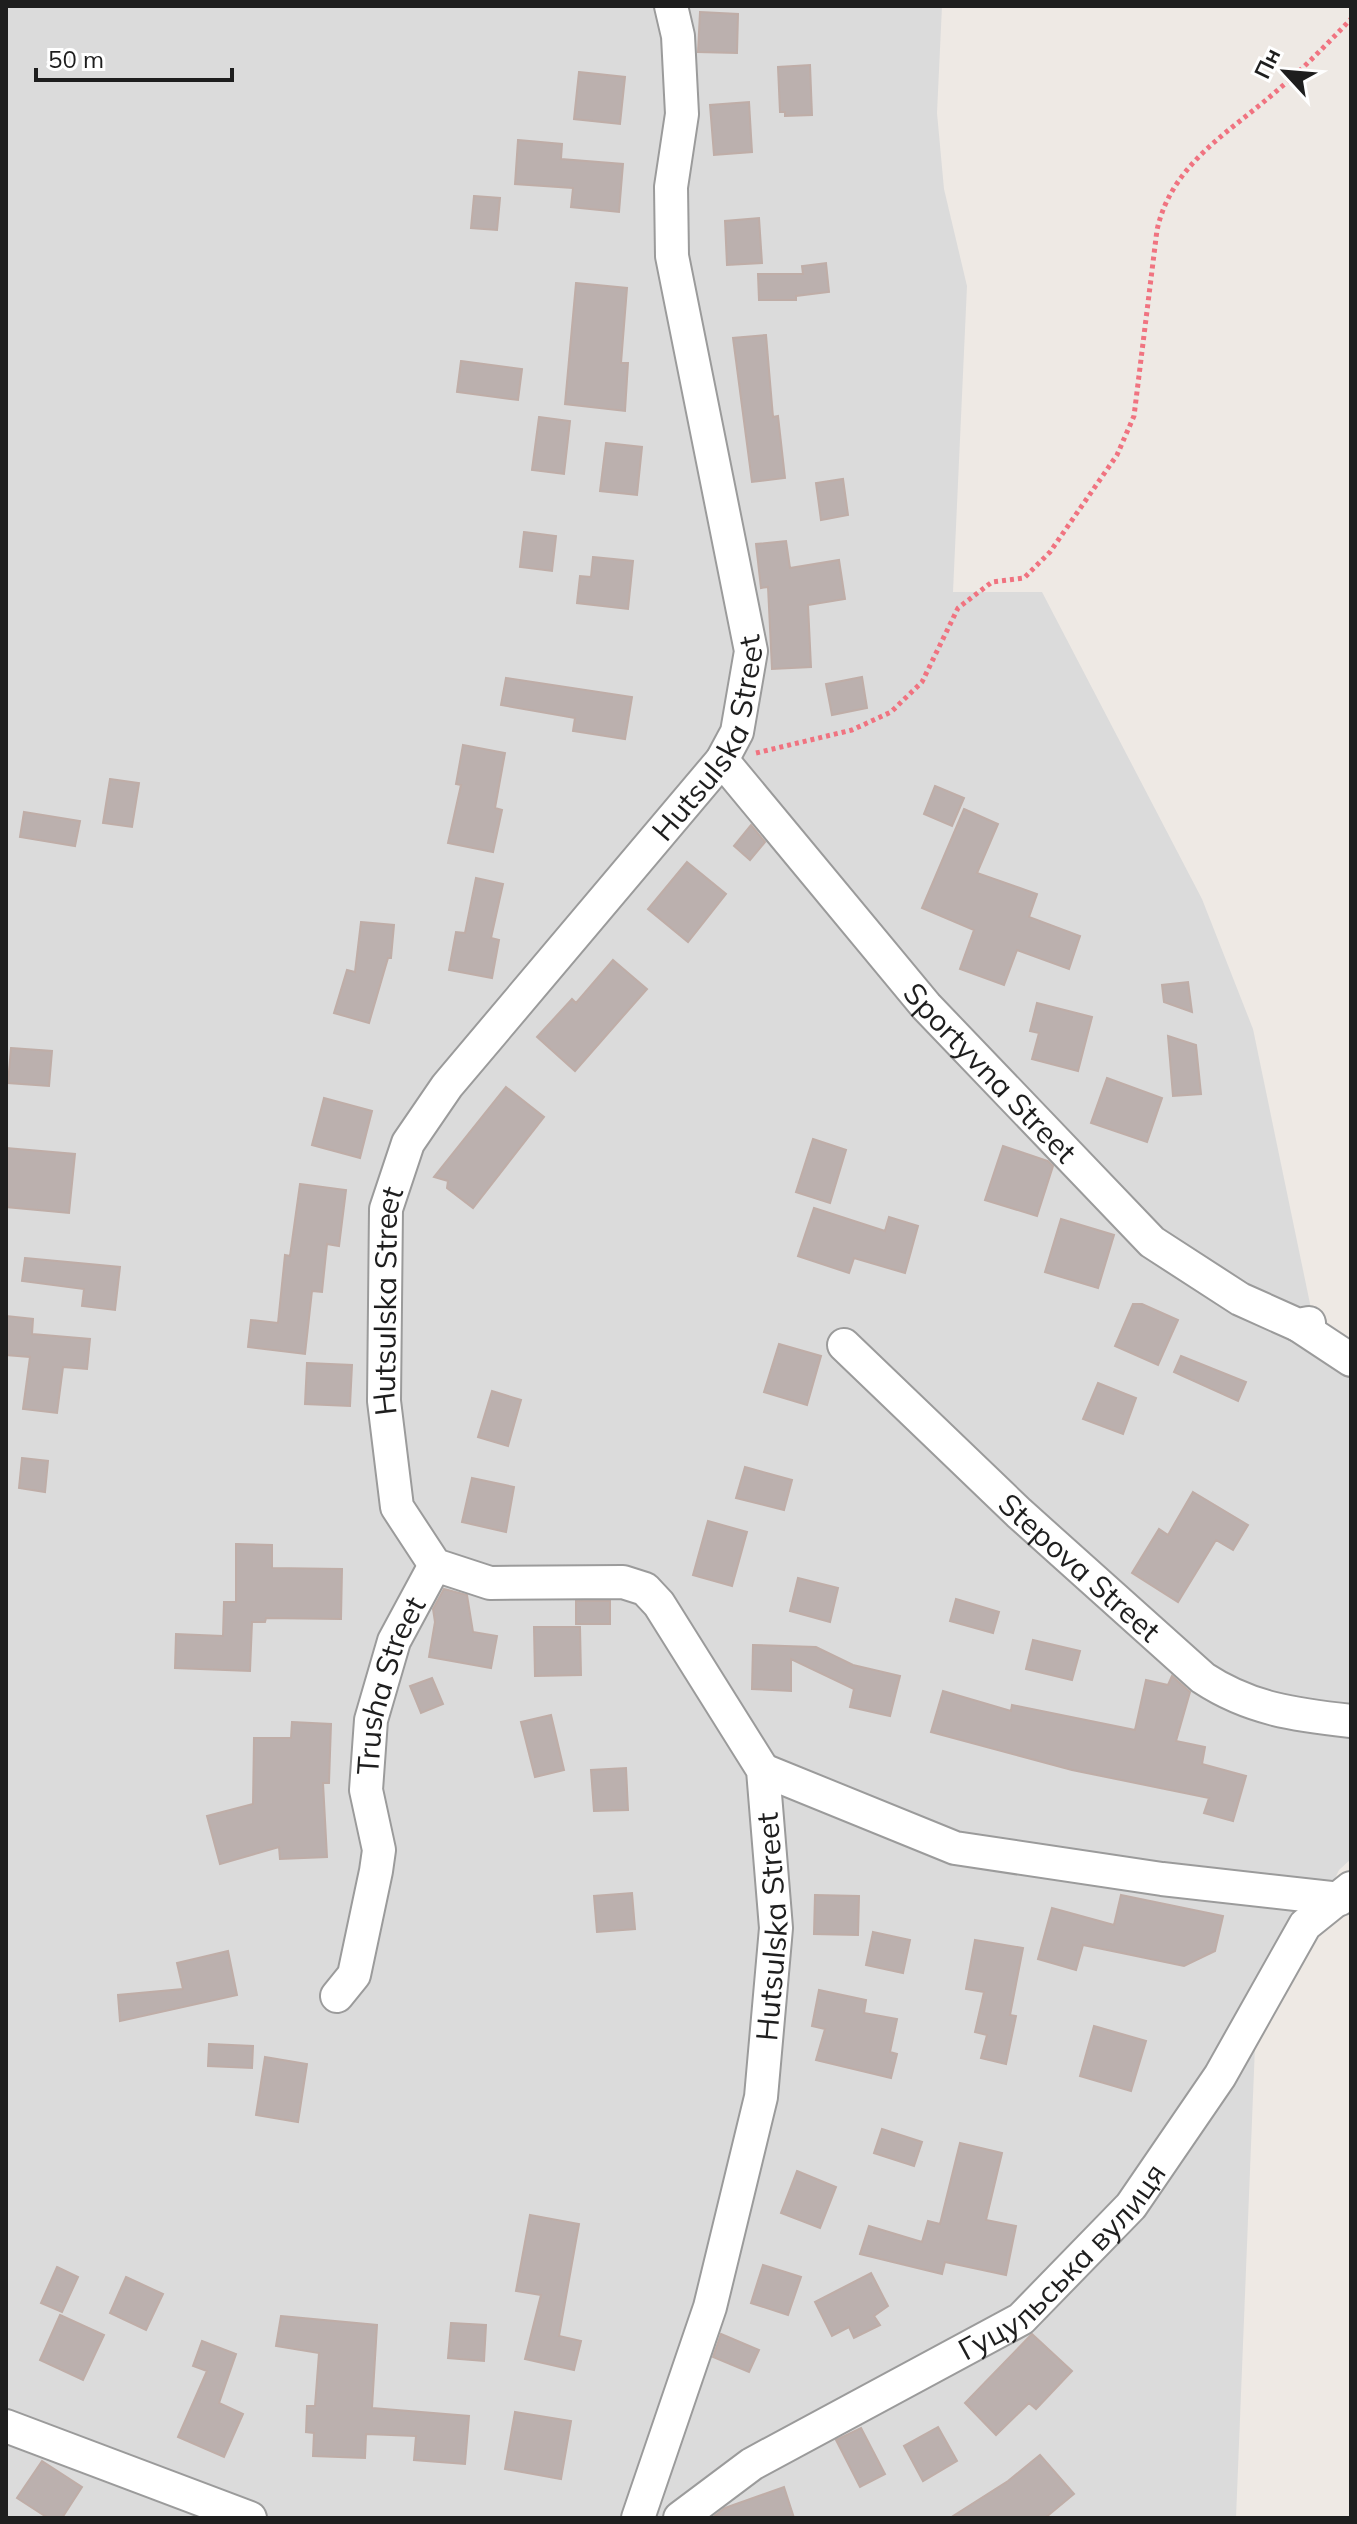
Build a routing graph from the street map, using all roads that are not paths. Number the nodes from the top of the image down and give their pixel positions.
1 (671, 6) edge
2 (722, 760) junction
3 (844, 1345) dead end
4 (1351, 1360) edge
5 (435, 1565) junction
6 (1351, 1721) edge
7 (763, 1770) junction
8 (1346, 1894) edge
9 (337, 1996) dead end
10 (6, 2426) edge
11 (250, 2518) edge
12 (638, 2518) edge
13 (680, 2518) edge

1 - 2 street, Hutsulska Street
2 - 4 street, Sportyvna Street
2 - 5 street, Hutsulska Street
3 - 6 street, Stepova Street
5 - 7 street, Hutsulska Street
5 - 9 street, Trusha Street
7 - 8 street, Гуцульська вулиця
7 - 12 street, Hutsulska Street
8 - 13 street, Гуцульська вулиця
10 - 11 street

